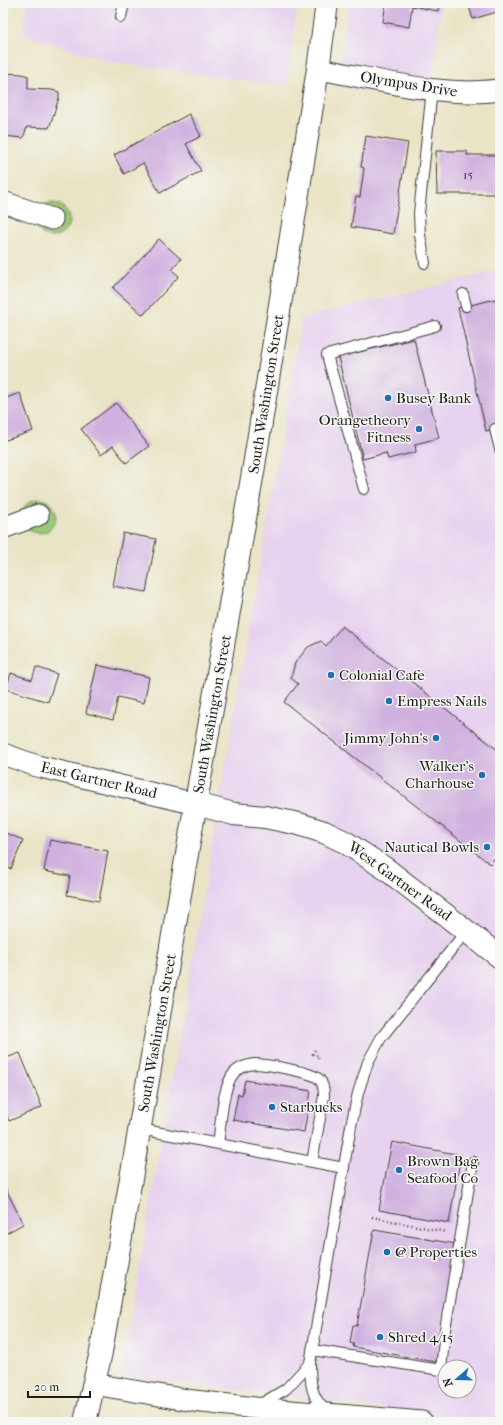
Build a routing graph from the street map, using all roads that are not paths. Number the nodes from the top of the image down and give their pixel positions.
1 (124, 3) edge
2 (327, 3) edge
3 (121, 17) dead end
4 (318, 69) junction
5 (432, 89) junction
6 (500, 90) edge
7 (3, 202) edge
8 (52, 219) dead end
9 (425, 263) dead end
10 (463, 294) dead end
11 (466, 306) dead end
12 (435, 326) dead end
13 (495, 429) dead end
14 (500, 449) edge
15 (364, 489) dead end
16 (38, 515) dead end
17 (3, 528) edge
18 (3, 754) edge
19 (196, 804) junction
20 (467, 930) junction
21 (500, 957) edge
22 (140, 1129) junction
23 (218, 1144) junction
24 (312, 1162) junction
25 (473, 1162) dead end
26 (344, 1168) junction
27 (312, 1350) junction
28 (310, 1364) junction
29 (93, 1384) junction
30 (255, 1408) junction
31 (334, 1416) junction
32 (84, 1422) edge
33 (422, 1422) edge

1 - 3 lane
2 - 4 main road, South Washington Street
4 - 5 street, Olympus Drive
4 - 19 main road, South Washington Street
5 - 6 street, Olympus Drive
5 - 9 lane
7 - 8 street
10 - 11 lane
12 - 15 lane
13 - 14 lane
16 - 17 street
18 - 19 street, East Gartner Road
19 - 20 main road, West Gartner Road
19 - 22 main road, South Washington Street
20 - 21 main road, West Gartner Road
20 - 26 lane
22 - 23 lane
22 - 29 main road, South Washington Street
23 - 24 lane
23 - 24 lane
24 - 26 lane
25 - 27 lane
26 - 27 lane
27 - 28 lane
28 - 30 lane
28 - 31 lane
29 - 30 street
29 - 32 main road, South Washington Street
30 - 31 street
31 - 33 street

